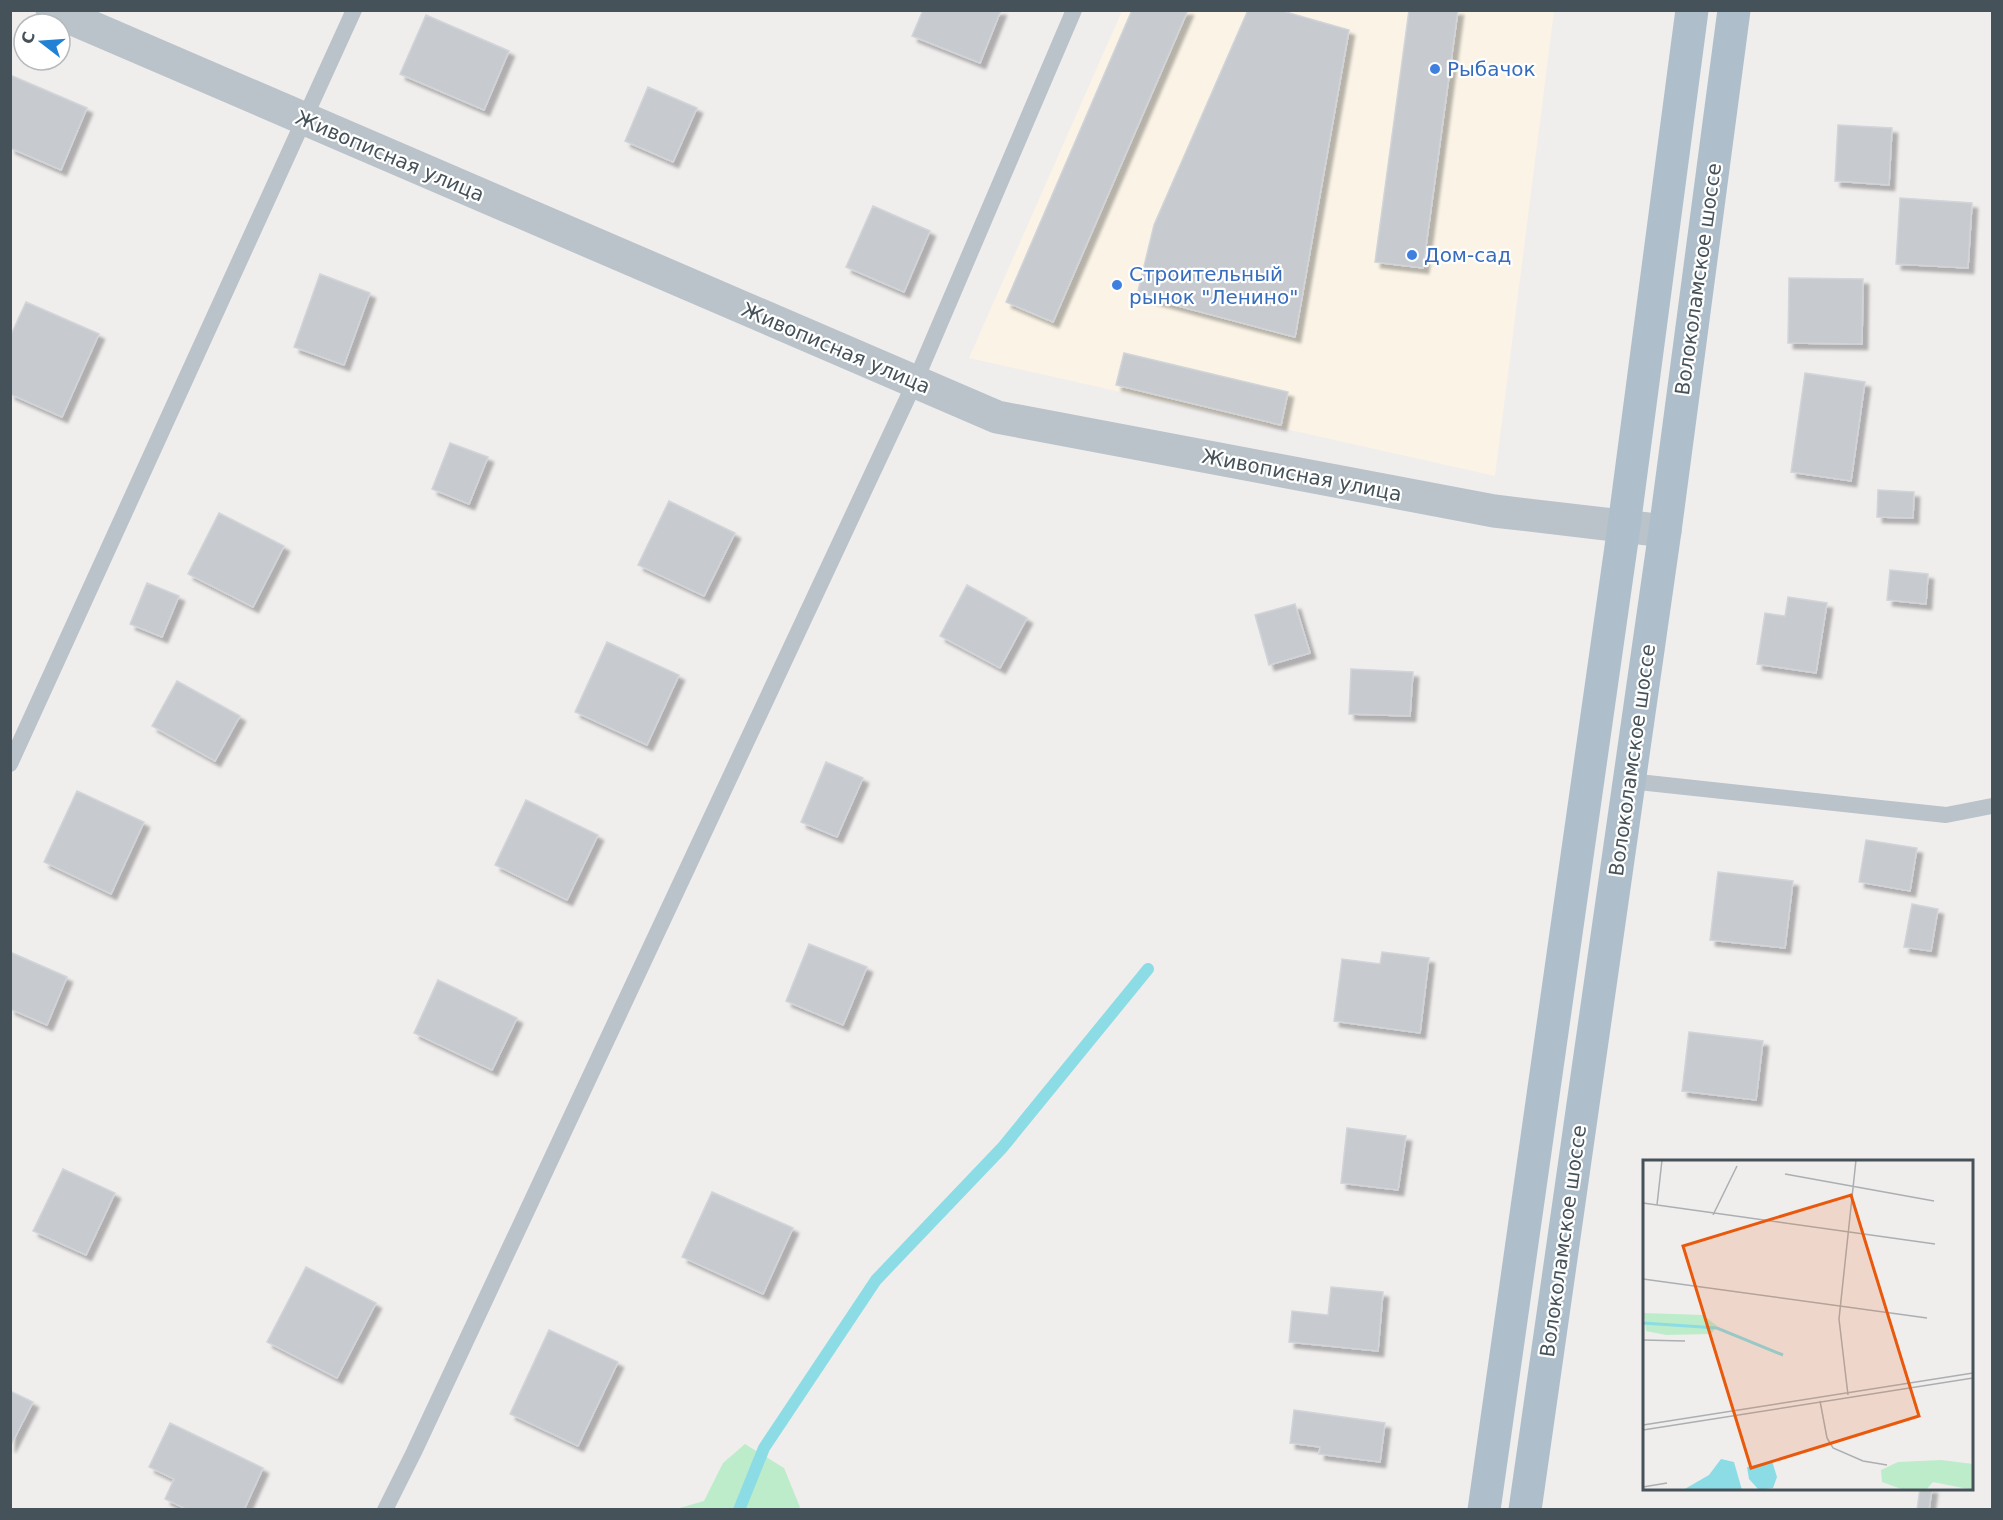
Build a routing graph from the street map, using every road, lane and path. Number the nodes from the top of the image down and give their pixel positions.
1 (52, 10) edge
2 (354, 10) edge
3 (1074, 10) edge
4 (1692, 10) edge
5 (1734, 10) edge
6 (304, 119) junction
7 (915, 382) junction
8 (1624, 526) junction
9 (1665, 531) junction
10 (10, 764) edge
11 (1629, 781) junction
12 (1992, 806) edge
13 (385, 1509) edge
14 (1484, 1509) edge
15 (1525, 1509) edge

1 - 6 street, Живописная улица
2 - 6 lane
3 - 7 lane
4 - 8 main road, Волоколамское шоссе
5 - 9 main road, Волоколамское шоссе
6 - 7 street, Живописная улица
6 - 10 lane
7 - 8 street, Живописная улица
7 - 13 lane
8 - 9 street, Живописная улица
8 - 14 main road, Волоколамское шоссе
9 - 11 main road, Волоколамское шоссе
11 - 12 lane
11 - 15 main road, Волоколамское шоссе

